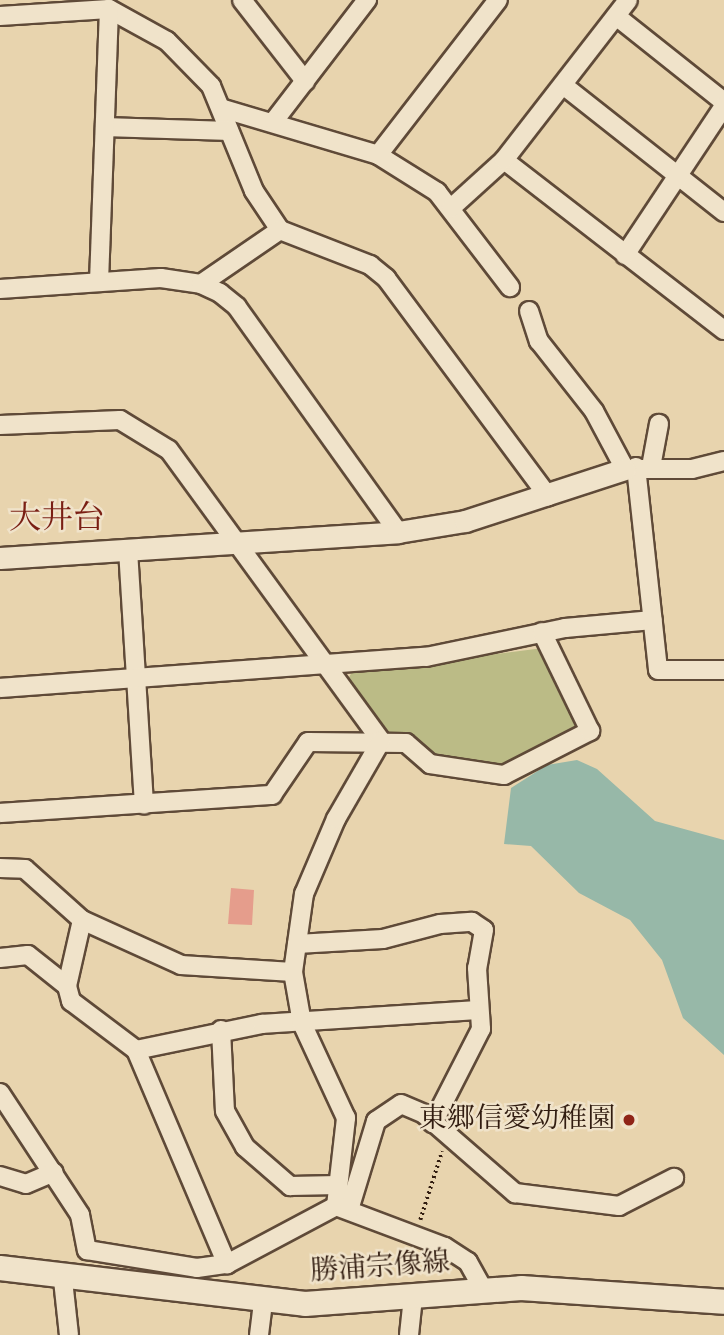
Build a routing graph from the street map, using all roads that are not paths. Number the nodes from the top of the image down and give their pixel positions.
1 (242, 0) edge
2 (367, 0) edge
3 (498, 0) edge
4 (628, 0) edge
5 (109, 9) junction
6 (0, 16) edge
7 (616, 16) junction
8 (304, 81) junction
9 (563, 85) junction
10 (724, 104) edge
11 (224, 109) junction
12 (274, 121) junction
13 (105, 127) junction
14 (229, 131) junction
15 (379, 155) junction
16 (504, 160) junction
17 (679, 175) junction
18 (451, 208) junction
19 (724, 212) edge
20 (280, 230) junction
21 (625, 255) junction
22 (99, 282) junction
23 (201, 284) junction
24 (510, 287) dead end
25 (0, 289) edge
26 (529, 311) dead end
27 (724, 330) edge
28 (659, 424) dead end
29 (0, 425) edge
30 (724, 461) edge
31 (638, 468) junction
32 (548, 496) junction
33 (397, 532) junction
34 (239, 544) junction
35 (128, 550) junction
36 (0, 558) edge
37 (653, 621) junction
38 (542, 632) junction
39 (327, 666) junction
40 (724, 670) edge
41 (135, 679) junction
42 (0, 688) edge
43 (381, 741) junction
44 (144, 804) junction
45 (0, 813) edge
46 (0, 868) edge
47 (82, 920) junction
48 (297, 944) junction
49 (0, 958) edge
50 (293, 972) junction
51 (67, 986) junction
52 (477, 1010) junction
53 (302, 1023) junction
54 (221, 1030) junction
55 (136, 1049) junction
56 (0, 1093) edge
57 (433, 1123) junction
58 (54, 1172) junction
59 (0, 1176) edge
60 (674, 1178) dead end
61 (338, 1185) junction
62 (343, 1208) junction
63 (227, 1264) junction
64 (0, 1268) edge
65 (63, 1280) junction
66 (483, 1289) junction
67 (413, 1298) junction
68 (263, 1301) junction
69 (724, 1302) edge
70 (69, 1335) edge
71 (259, 1335) edge
72 (409, 1335) edge

1 - 8 street
2 - 8 street
3 - 15 street
4 - 7 street
5 - 6 street
5 - 11 street
5 - 13 street
7 - 9 street
7 - 10 street
8 - 12 street
9 - 16 street
9 - 17 street
10 - 17 street
11 - 12 street
11 - 14 street
12 - 15 street
13 - 14 street
13 - 22 street
14 - 20 street
15 - 18 street
16 - 18 street
16 - 21 street
17 - 19 street
17 - 21 street
18 - 24 street
20 - 23 street
20 - 32 street
21 - 27 street
22 - 23 street
22 - 25 street
23 - 33 street
26 - 31 street
28 - 31 street
29 - 34 street
30 - 31 street
31 - 32 street
31 - 37 street
32 - 33 street
33 - 34 street
34 - 35 street
34 - 39 street
35 - 36 street
35 - 41 street
37 - 38 street
37 - 40 street
38 - 39 street
38 - 43 street
39 - 41 street
39 - 43 street
41 - 42 street
41 - 44 street
43 - 44 street
43 - 48 street
44 - 45 street
46 - 47 street
47 - 50 street
47 - 51 street
48 - 50 street
48 - 52 street
49 - 51 street
50 - 53 street
51 - 55 street
52 - 53 street
52 - 57 street
53 - 54 street
53 - 61 street
54 - 55 street
54 - 61 street
55 - 63 street
56 - 58 street
57 - 60 street
57 - 62 street
58 - 59 street
58 - 63 street
61 - 62 street
62 - 63 street
62 - 66 street
64 - 65 main road, 勝浦宗像線
65 - 68 main road, 勝浦宗像線
65 - 70 street
66 - 67 main road, 勝浦宗像線
66 - 69 main road, 勝浦宗像線
67 - 68 main road, 勝浦宗像線
67 - 72 street
68 - 71 street

